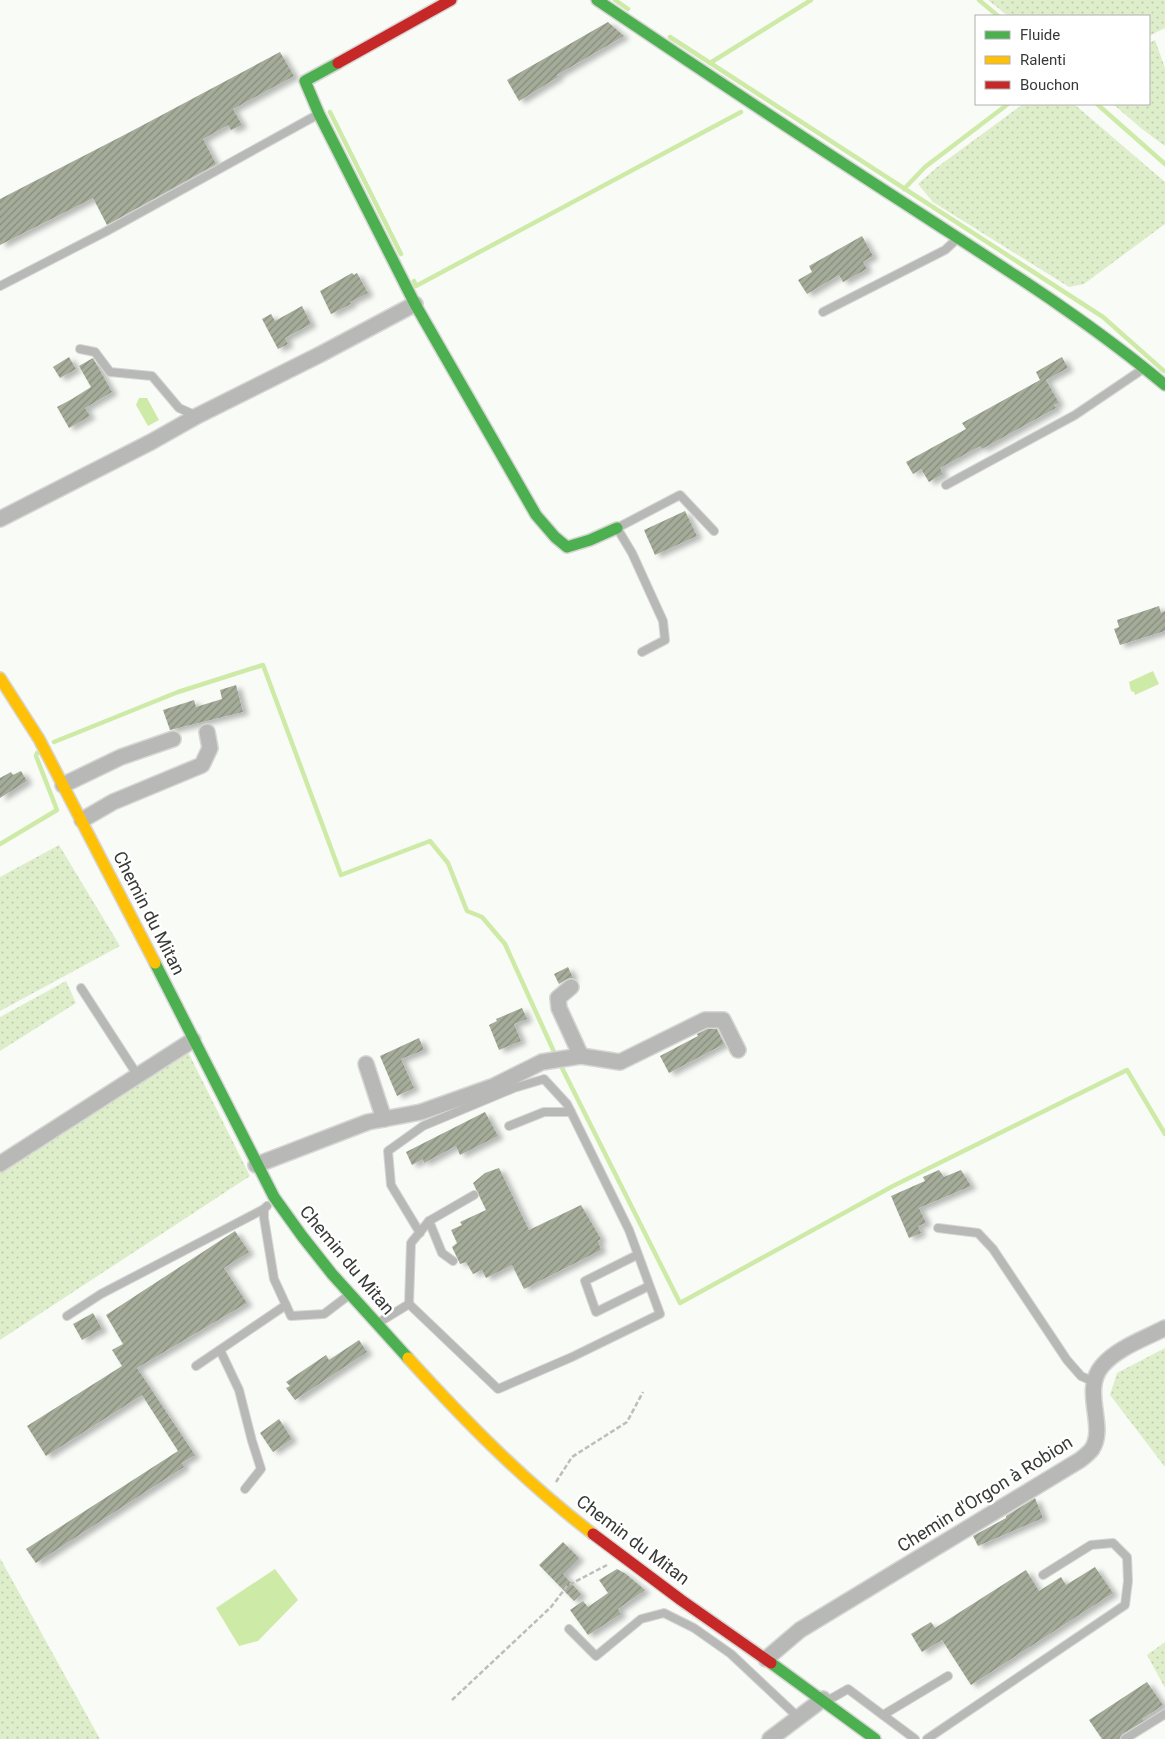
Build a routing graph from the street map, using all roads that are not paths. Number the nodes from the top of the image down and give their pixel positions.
1 (451, 0) edge
2 (597, 0) edge
3 (319, 114) junction
4 (959, 238) junction
5 (0, 286) edge
6 (415, 304) junction
7 (823, 312) dead end
8 (80, 349) dead end
9 (1145, 368) junction
10 (1165, 384) edge
11 (197, 416) junction
12 (946, 485) dead end
13 (0, 520) edge
14 (617, 528) junction
15 (714, 531) dead end
16 (642, 652) dead end
17 (0, 678) edge
18 (207, 732) dead end
19 (173, 739) dead end
20 (63, 785) junction
21 (82, 820) junction
22 (571, 987) dead end
23 (81, 988) dead end
24 (193, 1040) junction
25 (738, 1050) dead end
26 (581, 1056) junction
27 (366, 1064) dead end
28 (138, 1076) junction
29 (571, 1112) junction
30 (384, 1119) junction
31 (509, 1126) dead end
32 (0, 1164) edge
33 (256, 1165) junction
34 (474, 1194) dead end
35 (274, 1197) junction
36 (264, 1209) junction
37 (429, 1221) junction
38 (938, 1228) dead end
39 (420, 1232) junction
40 (637, 1254) junction
41 (454, 1261) dead end
42 (649, 1286) junction
43 (350, 1295) junction
44 (409, 1304) junction
45 (286, 1305) junction
46 (67, 1316) dead end
47 (376, 1324) junction
48 (1165, 1328) edge
49 (220, 1350) junction
50 (196, 1366) dead end
51 (1094, 1382) junction
52 (245, 1489) dead end
53 (1043, 1575) dead end
54 (569, 1629) dead end
55 (766, 1659) junction
56 (948, 1676) dead end
57 (825, 1700) junction
58 (1165, 1714) edge
59 (883, 1715) junction
60 (799, 1718) junction
61 (770, 1739) edge
62 (875, 1739) edge
63 (915, 1739) edge
64 (927, 1739) edge
65 (1125, 1739) edge

1 - 3 street
2 - 4 street
3 - 5 lane
3 - 6 street
4 - 7 lane
4 - 9 street
6 - 11 street
6 - 14 street
8 - 11 lane
9 - 10 street
9 - 12 lane
11 - 13 street
14 - 15 lane
14 - 16 lane
17 - 20 street, Chemin du Mitan
18 - 21 street
19 - 20 street
20 - 21 street, Chemin du Mitan
21 - 24 street, Chemin du Mitan
22 - 26 street
23 - 28 lane
24 - 28 street
24 - 33 street, Chemin du Mitan
25 - 26 street
26 - 30 street
27 - 30 street
28 - 32 street
29 - 31 lane
29 - 39 lane
29 - 40 lane
30 - 33 street
33 - 35 street, Chemin du Mitan
34 - 37 lane
35 - 36 lane
35 - 43 street, Chemin du Mitan
36 - 45 lane
36 - 46 lane
37 - 39 lane
37 - 41 lane
38 - 51 lane
39 - 44 lane
40 - 42 lane
40 - 42 lane
42 - 44 lane
43 - 45 lane
43 - 47 street, Chemin du Mitan
44 - 47 lane
45 - 49 lane
47 - 55 street, Chemin du Mitan
48 - 51 street
49 - 50 lane
49 - 52 lane
51 - 55 street, Chemin d'Orgon à Robion
53 - 64 lane
54 - 60 lane
55 - 57 street, Chemin du Mitan
56 - 59 lane
57 - 59 lane
57 - 60 street
57 - 62 street, Chemin du Mitan
58 - 65 lane
59 - 63 lane
60 - 61 street

